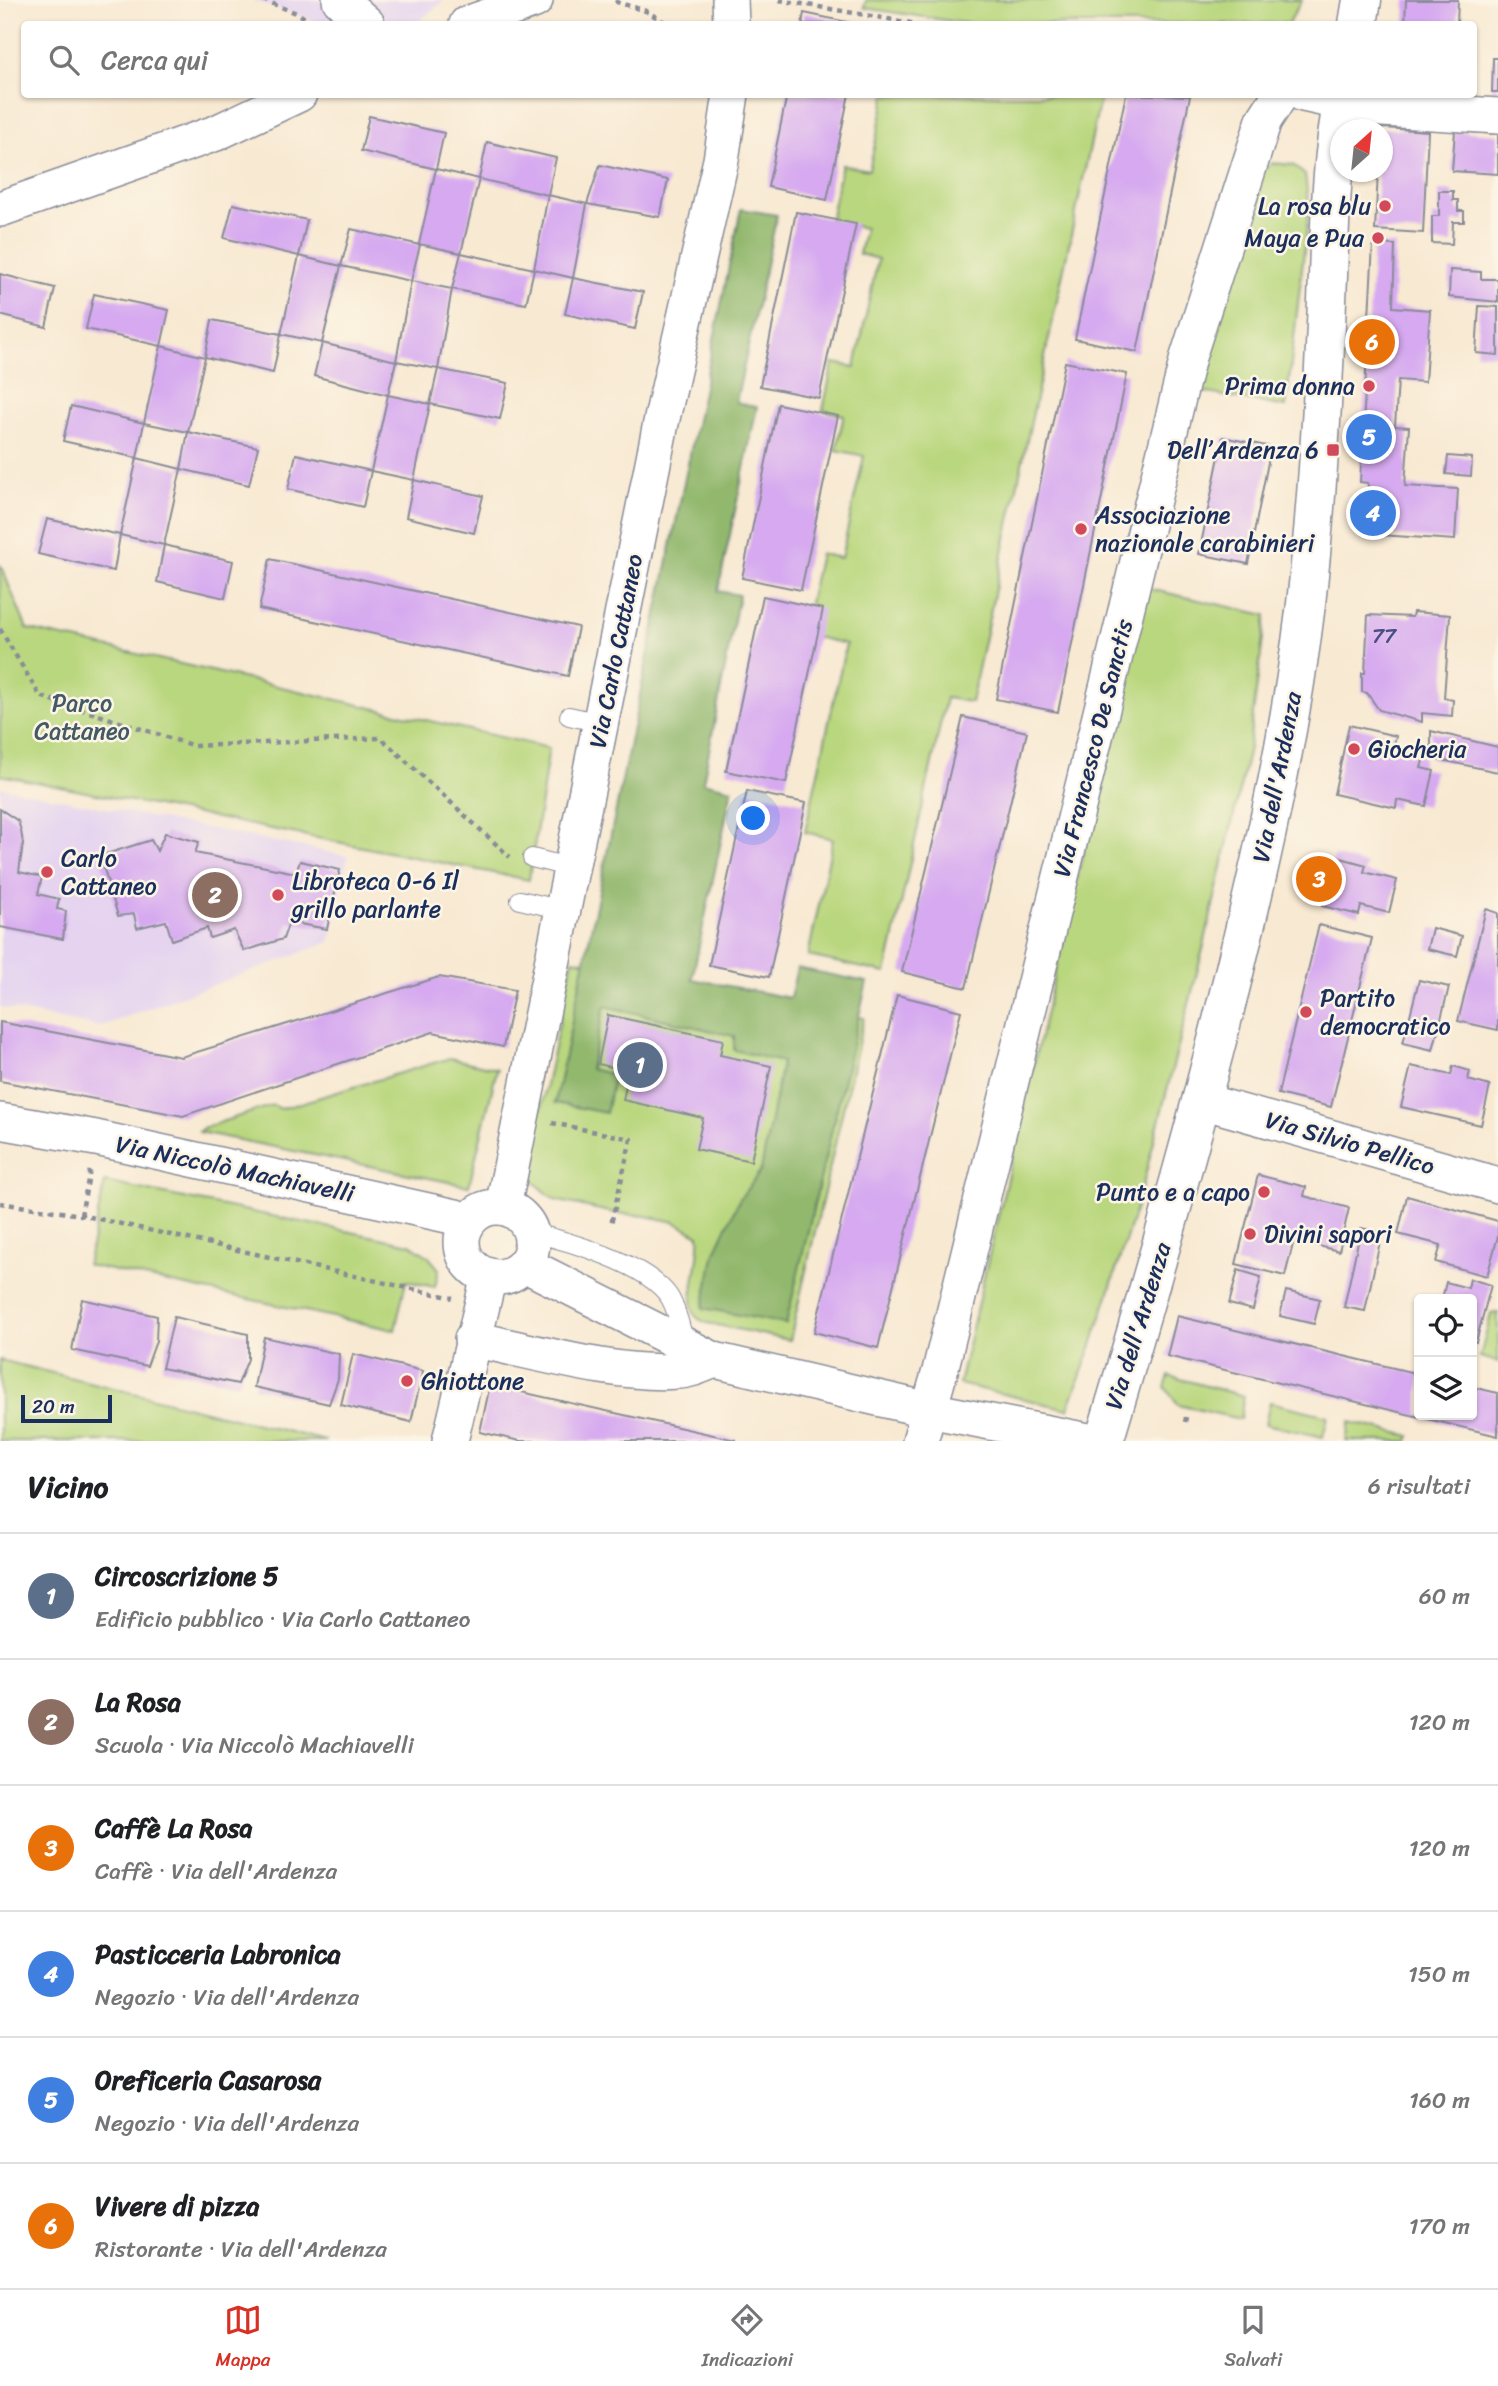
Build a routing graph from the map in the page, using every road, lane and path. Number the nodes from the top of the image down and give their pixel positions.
1 (263, 0) edge
2 (340, 0) edge
3 (535, 0) edge
4 (730, 0) edge
5 (779, 0) edge
6 (1362, 0) edge
7 (617, 1) edge
8 (310, 21) edge
9 (364, 21) edge
10 (476, 21) edge
11 (663, 21) edge
12 (731, 21) edge
13 (900, 21) edge
14 (1358, 21) edge
15 (290, 98) edge
16 (729, 98) edge
17 (1278, 98) edge
18 (1343, 99) edge
19 (1498, 116) edge
20 (0, 209) edge
21 (0, 629) edge
22 (532, 858) joint
23 (572, 868) junction
24 (520, 900) dead end
25 (563, 910) junction
26 (1202, 1101) junction
27 (0, 1121) edge
28 (546, 1121) dead end
29 (89, 1181) dead end
30 (1498, 1185) edge
31 (0, 1203) edge
32 (503, 1208) junction
33 (81, 1215) junction
34 (611, 1224) dead end
35 (466, 1226) junction
36 (527, 1248) junction
37 (489, 1276) junction
38 (447, 1297) dead end
39 (472, 1339) junction
40 (700, 1352) junction
41 (1187, 1413) dead end
42 (1185, 1422) dead end
43 (925, 1425) edge
44 (450, 1441) edge
45 (1088, 1441) edge
46 (1104, 1441) edge

1 - 8 path
2 - 9 street
3 - 10 street
4 - 12 street
5 - 13 path
6 - 14 main road
7 - 11 path
15 - 20 street
16 - 23 street, Via Carlo Cattaneo
17 - 43 street, Via Francesco De Sanctis
18 - 19 street
18 - 26 main road, Via dell'Ardenza
21 - 22 path
22 - 23 lane
23 - 25 street, Via Carlo Cattaneo
24 - 25 lane
25 - 32 street, Via Carlo Cattaneo
26 - 30 street, Via Silvio Pellico
26 - 46 main road, Via dell'Ardenza
27 - 35 street, Via Niccolò Machiavelli
28 - 34 path
29 - 33 path
31 - 33 path
32 - 35 street
32 - 36 street
33 - 38 path
35 - 37 street
36 - 37 street
36 - 40 street
37 - 39 street
39 - 40 street
39 - 44 street
40 - 43 street
41 - 42 path
43 - 45 street

